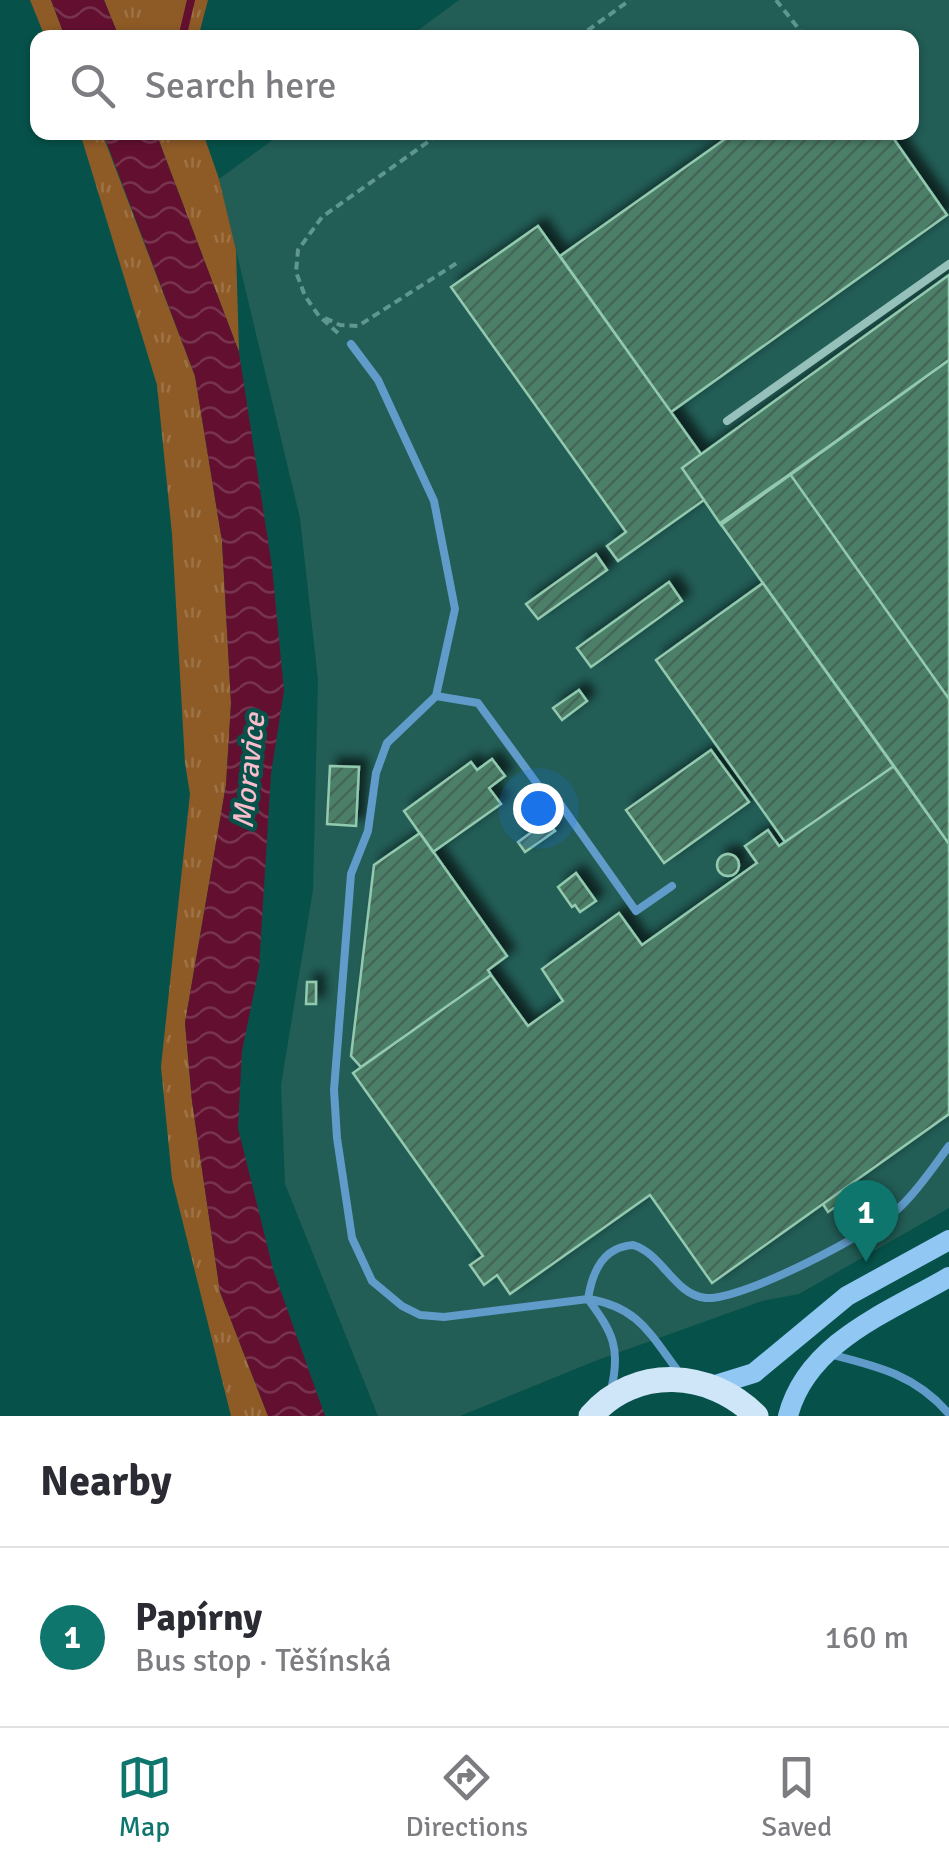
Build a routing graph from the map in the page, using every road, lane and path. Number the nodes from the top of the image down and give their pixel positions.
1 (630, 0) edge
2 (776, 0) edge
3 (588, 30) edge
4 (800, 30) edge
5 (431, 140) edge
6 (460, 261) dead end
7 (319, 316) junction
8 (351, 344) joint
9 (436, 696) junction
10 (672, 886) dead end
11 (949, 1146) edge
12 (949, 1240) edge
13 (949, 1277) edge
14 (949, 1291) edge
15 (588, 1300) junction
16 (902, 1305) junction
17 (825, 1353) junction
18 (683, 1379) junction
19 (712, 1386) junction
20 (595, 1411) edge
21 (949, 1414) edge
22 (756, 1416) edge
23 (788, 1416) edge

1 - 3 path
2 - 4 path
5 - 7 path
6 - 7 path
7 - 8 path
8 - 9 lane
9 - 10 lane
9 - 15 lane
11 - 15 lane
12 - 19 street
13 - 16 street
14 - 16 street
15 - 18 lane
15 - 20 lane
16 - 17 street
17 - 21 lane
17 - 23 street
18 - 19 main road
18 - 20 main road
19 - 22 main road

